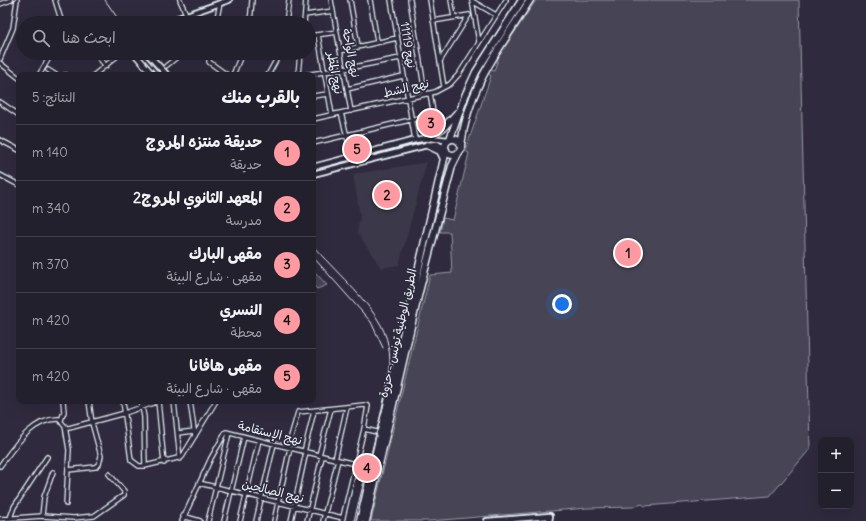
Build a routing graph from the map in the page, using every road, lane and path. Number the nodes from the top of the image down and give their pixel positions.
1 (12, 0) edge
2 (17, 0) edge
3 (55, 0) edge
4 (180, 0) edge
5 (226, 0) edge
6 (252, 0) edge
7 (289, 0) edge
8 (306, 0) edge
9 (331, 0) edge
10 (350, 0) edge
11 (370, 0) edge
12 (391, 0) edge
13 (410, 0) edge
14 (430, 0) edge
15 (451, 0) edge
16 (505, 0) edge
17 (522, 0) edge
18 (530, 0) edge
19 (472, 1) edge
20 (220, 3) junction
21 (0, 4) edge
22 (333, 11) junction
23 (186, 14) junction
24 (474, 14) junction
25 (305, 15) joint
26 (469, 15) junction
27 (496, 15) junction
28 (60, 16) edge
29 (181, 16) edge
30 (217, 16) edge
31 (251, 16) edge
32 (287, 16) edge
33 (454, 17) junction
34 (433, 21) junction
35 (336, 32) junction
36 (318, 35) joint
37 (397, 38) junction
38 (377, 41) junction
39 (479, 42) junction
40 (358, 46) junction
41 (340, 51) junction
42 (400, 58) junction
43 (0, 59) edge
44 (48, 60) edge
45 (101, 60) edge
46 (113, 60) edge
47 (140, 60) edge
48 (154, 60) edge
49 (173, 60) edge
50 (209, 60) edge
51 (239, 60) edge
52 (275, 60) edge
53 (299, 60) edge
54 (440, 61) junction
55 (0, 63) edge
56 (106, 66) junction
57 (166, 66) dead end
58 (344, 69) junction
59 (48, 70) dead end
60 (41, 72) edge
61 (51, 72) edge
62 (98, 72) edge
63 (150, 72) edge
64 (164, 72) edge
65 (223, 72) edge
66 (234, 72) edge
67 (269, 72) edge
68 (298, 72) edge
69 (324, 72) junction
70 (316, 73) edge
71 (16, 76) edge
72 (403, 76) junction
73 (444, 87) junction
74 (348, 89) junction
75 (428, 93) junction
76 (328, 94) junction
77 (316, 96) edge
78 (408, 97) junction
79 (0, 102) edge
80 (460, 108) junction
81 (351, 111) junction
82 (16, 113) edge
83 (341, 113) junction
84 (332, 115) junction
85 (316, 119) edge
86 (412, 121) junction
87 (347, 135) junction
88 (0, 140) edge
89 (415, 140) junction
90 (449, 140) junction
91 (316, 142) edge
92 (427, 142) junction
93 (461, 145) junction
94 (16, 148) edge
95 (446, 150) junction
96 (459, 152) junction
97 (352, 157) junction
98 (444, 161) junction
99 (354, 164) junction
100 (316, 166) edge
101 (316, 173) edge
102 (0, 176) edge
103 (16, 184) edge
104 (63, 404) edge
105 (89, 404) edge
106 (124, 404) edge
107 (148, 404) edge
108 (158, 404) edge
109 (174, 404) edge
110 (190, 404) edge
111 (214, 404) edge
112 (142, 406) junction
113 (347, 407) junction
114 (331, 409) junction
115 (314, 411) junction
116 (126, 413) junction
117 (61, 420) junction
118 (92, 423) junction
119 (65, 426) junction
120 (364, 430) junction
121 (178, 433) junction
122 (229, 433) junction
123 (379, 433) junction
124 (195, 434) junction
125 (386, 434) junction
126 (244, 437) junction
127 (259, 440) junction
128 (274, 444) junction
129 (289, 448) junction
130 (305, 452) junction
131 (320, 456) junction
132 (47, 457) dead end
133 (180, 458) junction
134 (336, 460) junction
135 (164, 462) junction
136 (355, 464) junction
137 (0, 466) edge
138 (145, 466) junction
139 (68, 470) junction
140 (53, 472) dead end
141 (108, 474) dead end
142 (199, 483) junction
143 (216, 487) junction
144 (232, 491) junction
145 (247, 494) junction
146 (262, 498) junction
147 (278, 502) junction
148 (66, 504) dead end
149 (294, 507) junction
150 (310, 510) junction
151 (324, 514) junction
152 (42, 516) junction
153 (183, 516) junction
154 (0, 519) edge
155 (13, 519) edge
156 (342, 519) edge
157 (549, 519) edge
158 (182, 521) edge
159 (200, 521) edge
160 (208, 521) edge
161 (224, 521) edge
162 (240, 521) edge
163 (256, 521) edge
164 (274, 521) edge
165 (291, 521) edge
166 (307, 521) edge
167 (323, 521) edge
168 (360, 521) edge
169 (366, 521) edge
170 (487, 521) edge

1 - 21 street
2 - 43 street
3 - 28 street
4 - 23 street
5 - 20 street
6 - 31 street
7 - 32 street
8 - 25 street
9 - 22 street, نهج الواحة
10 - 40 street
11 - 38 street
12 - 37 street, نهج 11119
13 - 75 street
14 - 34 street
15 - 33 street
16 - 27 street, نهج الشط
17 - 80 highway
18 - 93 highway
19 - 24 street
19 - 27 street
20 - 23 street
20 - 30 street
22 - 25 street
22 - 35 street, نهج الواحة
23 - 29 street
24 - 26 street
24 - 39 street
26 - 33 street
26 - 54 street
27 - 39 street, نهج الشط
33 - 34 street
34 - 54 street
35 - 36 street
35 - 41 street, نهج الواحة
36 - 69 street, نهج المطر
37 - 38 street
37 - 42 street, نهج 11119
38 - 40 street
39 - 73 street, نهج الشط
40 - 41 street
41 - 58 street, نهج الواحة
42 - 58 street
42 - 72 street, نهج 11119
44 - 60 street
45 - 56 street
46 - 56 street
47 - 63 street
48 - 64 street
49 - 57 street
50 - 65 street
51 - 66 street
52 - 67 street
53 - 68 street
54 - 73 street
55 - 71 street
56 - 62 street
58 - 69 street
58 - 74 street, نهج الواحة
59 - 61 street
69 - 70 street
69 - 76 street, نهج المطر
72 - 74 street
72 - 78 street, نهج 11119
73 - 75 street, نهج الشط
74 - 81 street, نهج الواحة
75 - 78 street, نهج الشط
75 - 86 street
76 - 77 street
76 - 84 street, نهج المطر
78 - 81 street, نهج الشط
78 - 86 street, نهج 11119
79 - 82 street
80 - 90 highway
80 - 92 highway
81 - 83 street, نهج الشط
83 - 84 street, نهج الشط
83 - 87 street
84 - 85 street, نهج الشط
86 - 87 street
86 - 89 street, نهج 11119
87 - 91 street
87 - 97 street
88 - 94 street
89 - 92 street
89 - 97 street
90 - 92 street
90 - 93 highway
90 - 95 highway
92 - 95 street
92 - 98 highway
92 - 99 street
93 - 96 highway
95 - 96 highway
95 - 98 highway, الطريق الوطنية تونس - حزوة
96 - 125 highway, الطريق الوطنية تونس - حزوة
97 - 99 street
97 - 100 street
98 - 123 highway, الطريق الوطنية تونس - حزوة
99 - 101 street
102 - 103 street
104 - 117 street
105 - 118 street
106 - 116 street
107 - 112 street
108 - 135 street
109 - 121 street
110 - 124 street
111 - 124 street
112 - 116 street
112 - 138 street
113 - 114 street
113 - 120 street
113 - 134 street
114 - 115 street
114 - 131 street
115 - 129 street
115 - 130 street
116 - 118 street
116 - 138 street
117 - 119 street
117 - 137 street
118 - 119 street
118 - 139 street
119 - 139 street
120 - 123 street
120 - 136 street
121 - 124 street
121 - 133 street
122 - 126 street, نهج الإستقامة
122 - 142 street, نهج الإستقامة
122 - 143 street
123 - 125 street
123 - 168 highway, الطريق الوطنية تونس - حزوة
124 - 133 street
125 - 169 highway, الطريق الوطنية تونس - حزوة
126 - 127 street, نهج الإستقامة
126 - 144 street
127 - 128 street, نهج الإستقامة
127 - 145 street
128 - 129 street, نهج الإستقامة
128 - 146 street
129 - 130 street, نهج الإستقامة
129 - 147 street
130 - 131 street, نهج الإستقامة
130 - 149 street
131 - 134 street, نهج الإستقامة
131 - 150 street
132 - 155 street
133 - 135 street
134 - 136 street, نهج الإستقامة
134 - 151 street
135 - 138 street
136 - 156 street
139 - 148 street
140 - 152 street
141 - 152 street
142 - 143 street, نهج الصالحين
142 - 153 street, نهج الإستقامة
143 - 144 street, نهج الصالحين
143 - 160 street
144 - 145 street, نهج الصالحين
144 - 161 street
145 - 146 street, نهج الصالحين
145 - 162 street
146 - 147 street, نهج الصالحين
146 - 163 street
147 - 149 street, نهج الصالحين
147 - 164 street
149 - 150 street, نهج الصالحين
149 - 165 street
150 - 151 street, نهج الصالحين
150 - 166 street
151 - 156 street, نهج الصالحين
151 - 167 street
152 - 155 street
153 - 158 street, نهج الإستقامة
153 - 159 street
154 - 155 street
157 - 170 street

